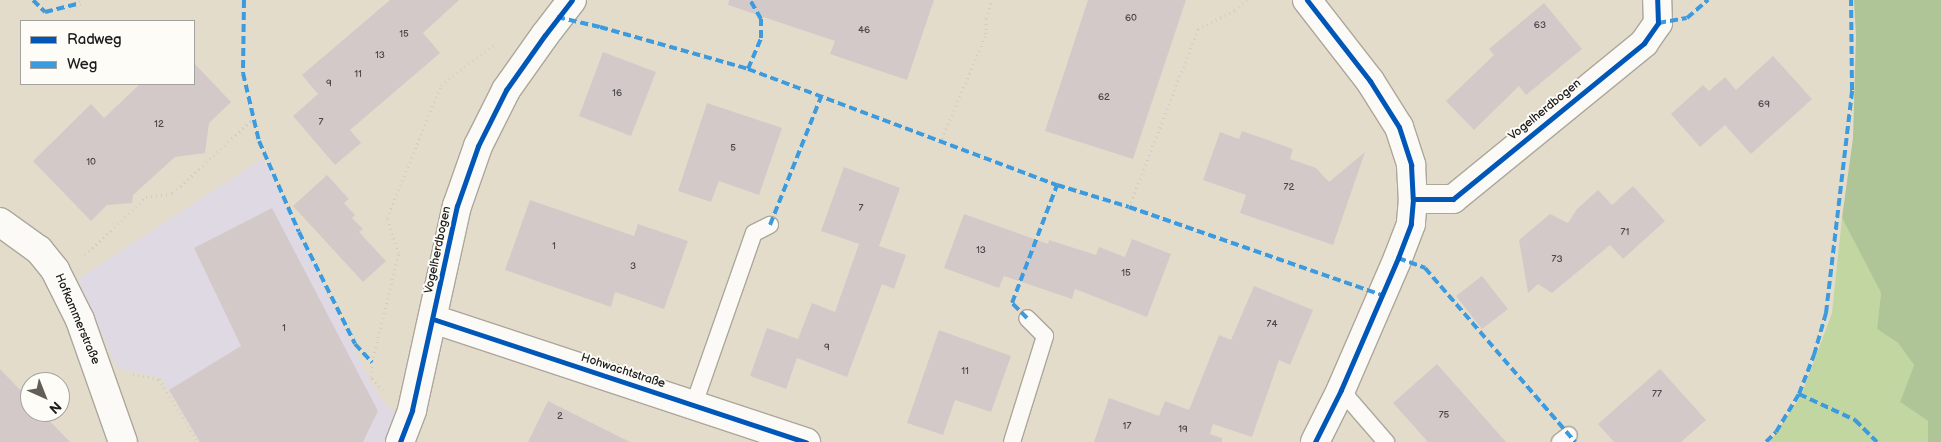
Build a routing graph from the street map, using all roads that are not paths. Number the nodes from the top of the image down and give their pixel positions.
1 (572, 0) edge
2 (1307, 0) edge
3 (1657, 0) edge
4 (1414, 199) junction
5 (0, 222) edge
6 (770, 225) dead end
7 (1027, 318) dead end
8 (433, 319) junction
9 (1341, 390) junction
10 (694, 404) junction
11 (121, 441) edge
12 (400, 442) edge
13 (806, 442) edge
14 (1012, 442) edge
15 (1315, 442) edge
16 (1386, 442) edge

1 - 8 street, Vogelherdbogen
2 - 4 street
3 - 4 street, Vogelherdbogen
4 - 9 street
5 - 11 street, Hofkammerstraße
6 - 10 lane
7 - 14 lane
8 - 10 street, Hohwachtstraße
8 - 12 street, Vogelherdbogen
9 - 15 street
9 - 16 lane
10 - 13 street, Hohwachtstraße

